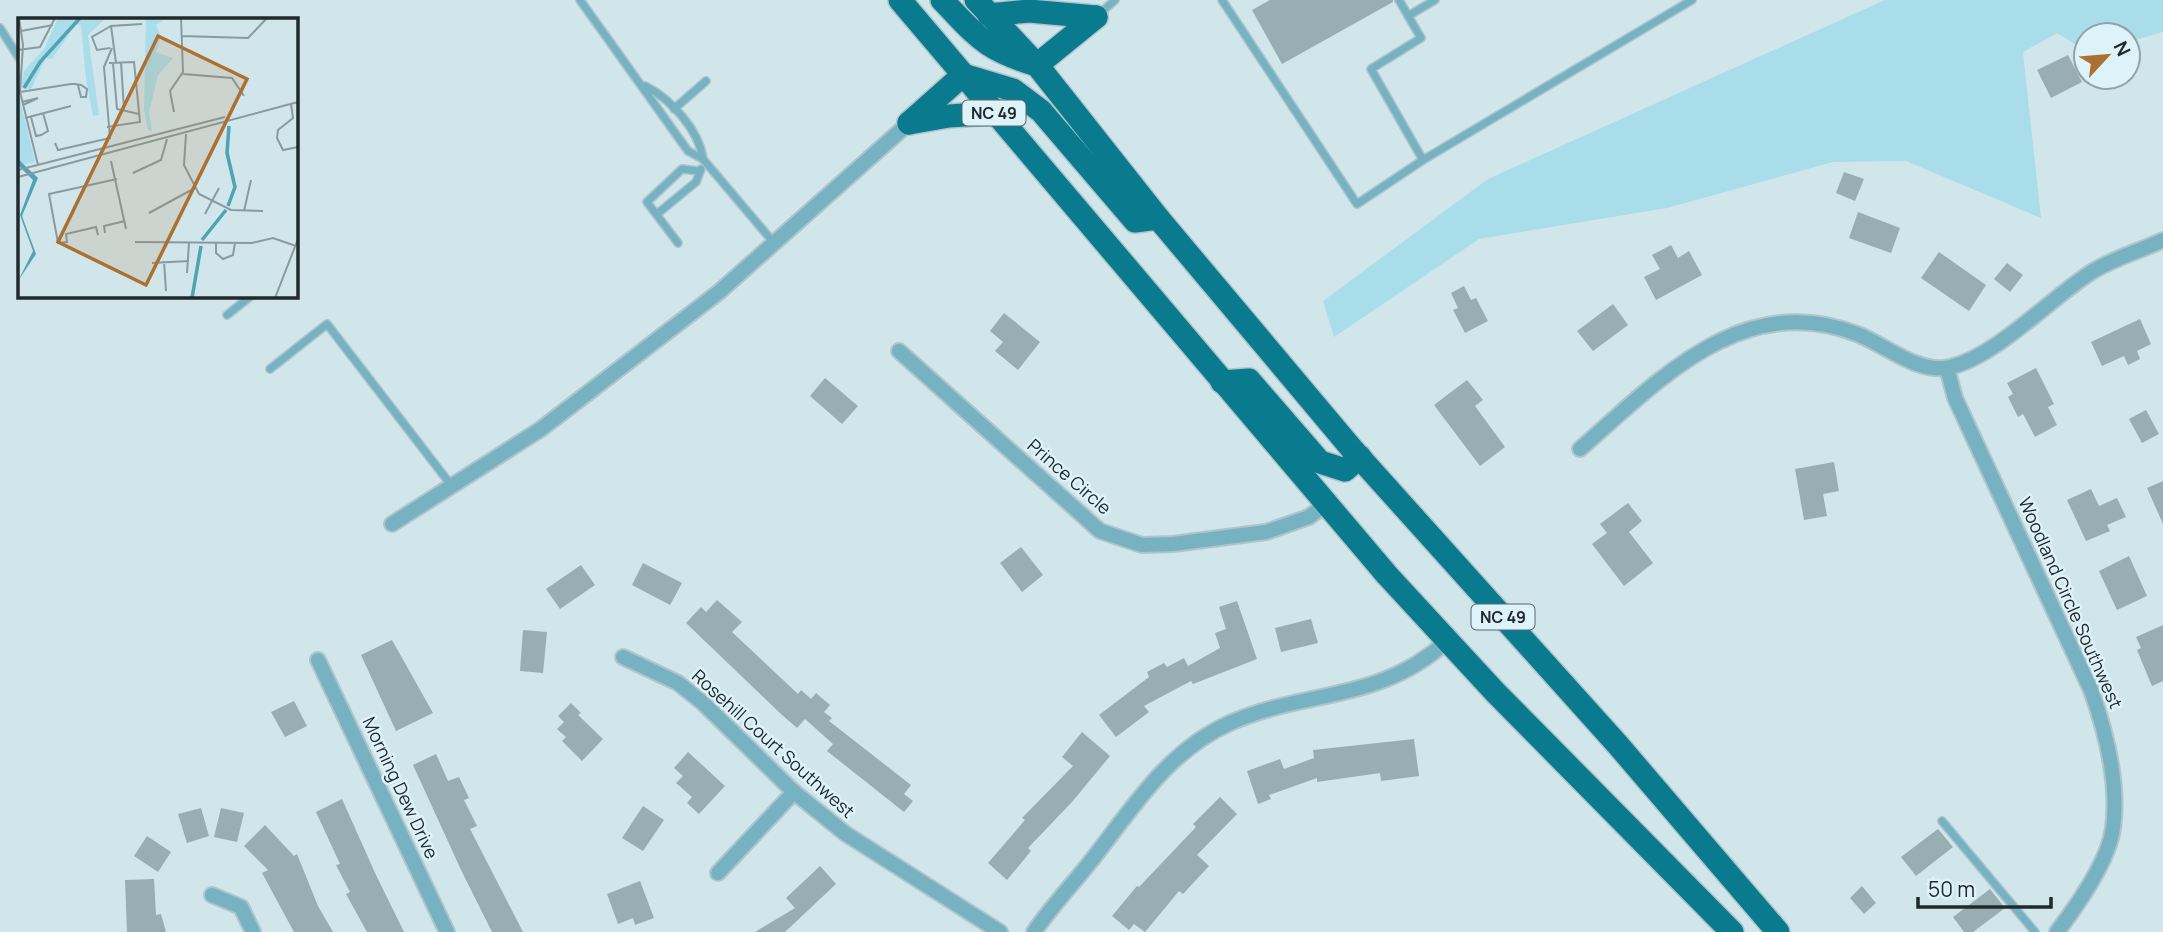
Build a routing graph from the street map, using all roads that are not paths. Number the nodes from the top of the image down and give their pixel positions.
1 (580, 0) edge
2 (900, 0) edge
3 (942, 0) edge
4 (1115, 0) edge
5 (1223, 0) edge
6 (1399, 0) edge
7 (1435, 0) edge
8 (1692, 0) edge
9 (982, 8) edge
10 (1092, 13) junction
11 (1408, 16) junction
12 (0, 29) edge
13 (18, 56) edge
14 (1037, 65) junction
15 (963, 75) junction
16 (706, 81) dead end
17 (645, 86) junction
18 (674, 109) junction
19 (994, 113) junction
20 (909, 124) junction
21 (1423, 160) junction
22 (705, 162) junction
23 (698, 171) junction
24 (657, 214) junction
25 (1158, 218) junction
26 (2163, 240) edge
27 (678, 243) dead end
28 (774, 243) junction
29 (248, 298) edge
30 (227, 315) dead end
31 (899, 351) dead end
32 (1947, 368) junction
33 (270, 369) dead end
34 (1222, 382) junction
35 (1580, 449) dead end
36 (1360, 457) junction
37 (451, 485) junction
38 (1325, 504) junction
39 (392, 524) dead end
40 (1447, 641) junction
41 (623, 657) dead end
42 (318, 660) dead end
43 (794, 792) junction
44 (1942, 821) dead end
45 (718, 873) dead end
46 (212, 895) dead end
47 (253, 932) edge
48 (447, 932) edge
49 (1000, 932) edge
50 (1034, 932) edge
51 (1732, 932) edge
52 (1778, 932) edge
53 (2035, 932) edge
54 (2057, 932) edge

1 - 17 lane
2 - 15 highway, NC 49
3 - 14 highway
4 - 10 lane
5 - 21 lane
6 - 11 lane
7 - 11 lane
8 - 21 lane
9 - 10 highway
9 - 14 highway, NC 49
10 - 14 highway
11 - 21 lane
12 - 13 lane
14 - 25 highway, NC 49
15 - 19 highway, NC 49
15 - 20 highway
15 - 25 highway
16 - 18 lane
17 - 18 lane
17 - 22 lane
18 - 22 lane
19 - 20 highway
19 - 34 highway, NC 49
20 - 28 street
22 - 23 lane
22 - 28 lane
23 - 24 lane
23 - 24 lane
24 - 27 lane
25 - 36 highway, NC 49
26 - 32 street
28 - 37 street
29 - 30 lane
31 - 38 street, Prince Circle
32 - 35 street
32 - 54 street, Woodland Circle Southwest
33 - 37 lane
34 - 36 highway
34 - 38 highway, NC 49
36 - 52 highway, NC 49
37 - 39 street
38 - 40 highway, NC 49
40 - 50 street
40 - 51 highway, NC 49
41 - 43 street, Rosehill Court Southwest
42 - 48 street, Morning Dew Drive
43 - 45 street
43 - 49 street, Rosehill Court Southwest
44 - 53 lane
46 - 47 street

